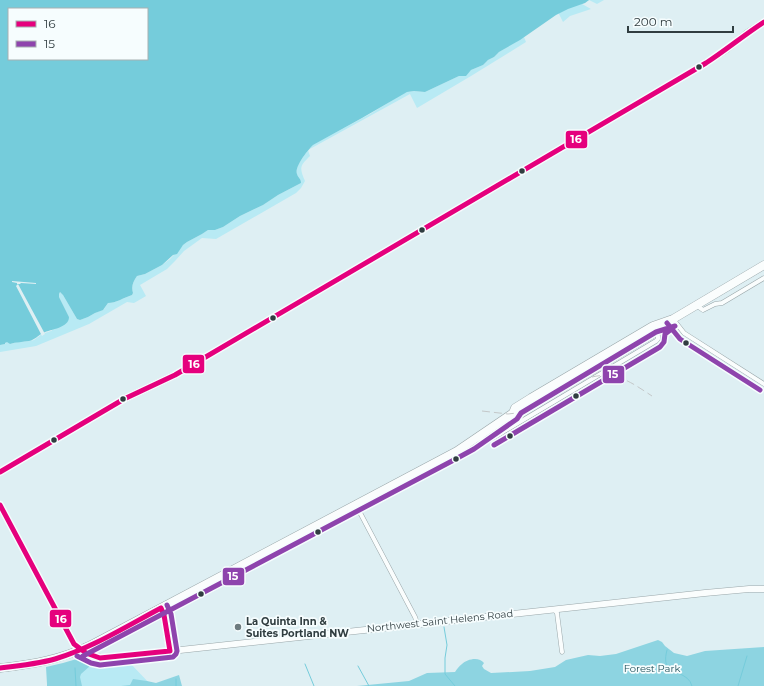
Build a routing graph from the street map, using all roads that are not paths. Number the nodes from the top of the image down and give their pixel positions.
1 (764, 22) edge
2 (764, 265) edge
3 (764, 278) edge
4 (696, 305) junction
5 (673, 318) junction
6 (656, 332) junction
7 (764, 384) edge
8 (513, 413) junction
9 (477, 438) junction
10 (0, 472) edge
11 (356, 505) junction
12 (1, 507) edge
13 (764, 589) edge
14 (161, 608) junction
15 (554, 609) junction
16 (417, 623) junction
17 (80, 650) junction
18 (170, 651) junction
19 (562, 652) dead end
20 (0, 668) edge

1 - 10 main road
2 - 4 highway
3 - 4 street
4 - 5 highway
5 - 6 highway
5 - 7 street
5 - 8 highway
6 - 8 highway
6 - 9 street
8 - 9 highway
9 - 11 highway
11 - 14 highway
11 - 16 street
12 - 17 main road
13 - 15 main road, Northwest Saint Helens Road
14 - 17 highway
14 - 18 main road
15 - 16 main road, Northwest Saint Helens Road
15 - 19 street
16 - 18 main road, Northwest Saint Helens Road
17 - 18 main road, Northwest Saint Helens Road
17 - 20 highway

